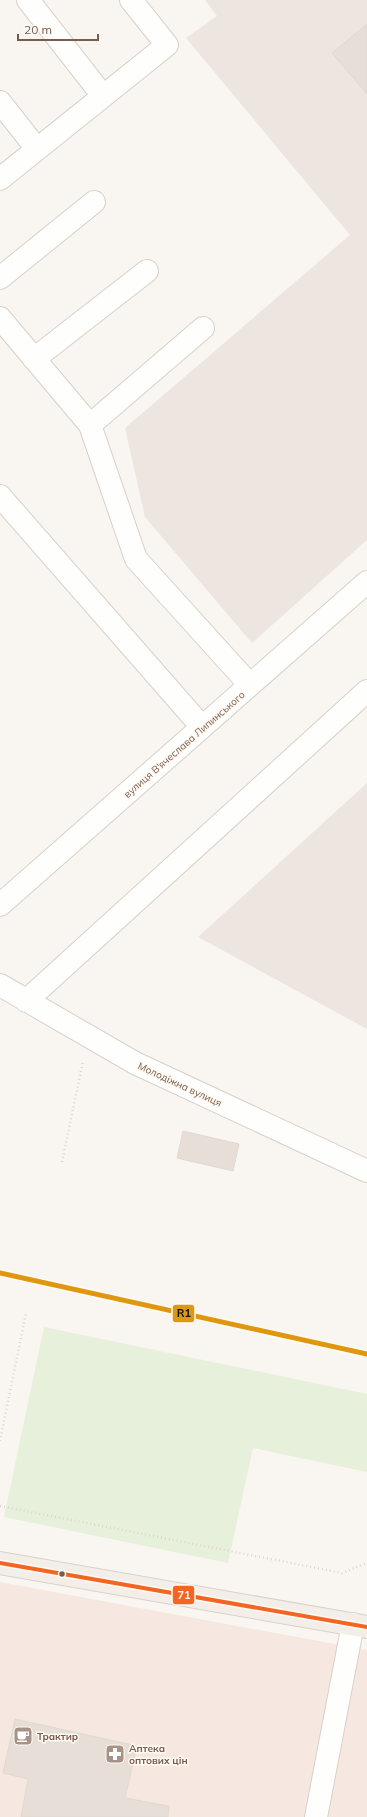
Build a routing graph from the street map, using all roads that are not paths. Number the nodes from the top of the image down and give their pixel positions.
1 (28, 0) edge
2 (131, 0) edge
3 (103, 96) junction
4 (0, 102) edge
5 (37, 149) junction
6 (0, 178) edge
7 (94, 202) dead end
8 (147, 271) dead end
9 (0, 278) edge
10 (0, 318) edge
11 (203, 328) dead end
12 (34, 359) junction
13 (90, 425) junction
14 (0, 496) edge
15 (367, 582) edge
16 (250, 685) junction
17 (367, 691) edge
18 (202, 727) junction
19 (0, 905) edge
20 (0, 985) edge
21 (26, 1001) junction
22 (367, 1171) edge
23 (0, 1563) edge
24 (360, 1625) edge
25 (316, 1817) edge

1 - 3 street
2 - 3 street
3 - 5 street
4 - 5 street
5 - 6 street
7 - 9 street
8 - 12 street
10 - 12 street
11 - 13 street
12 - 13 street
13 - 16 street
14 - 18 street
15 - 16 street, вулиця В'ячеслава Липинського
16 - 18 street, вулиця В'ячеслава Липинського
17 - 21 street
18 - 19 street, вулиця В'ячеслава Липинського
20 - 21 street, Молодіжна вулиця
21 - 22 street, Молодіжна вулиця
23 - 24 main road
24 - 25 street

